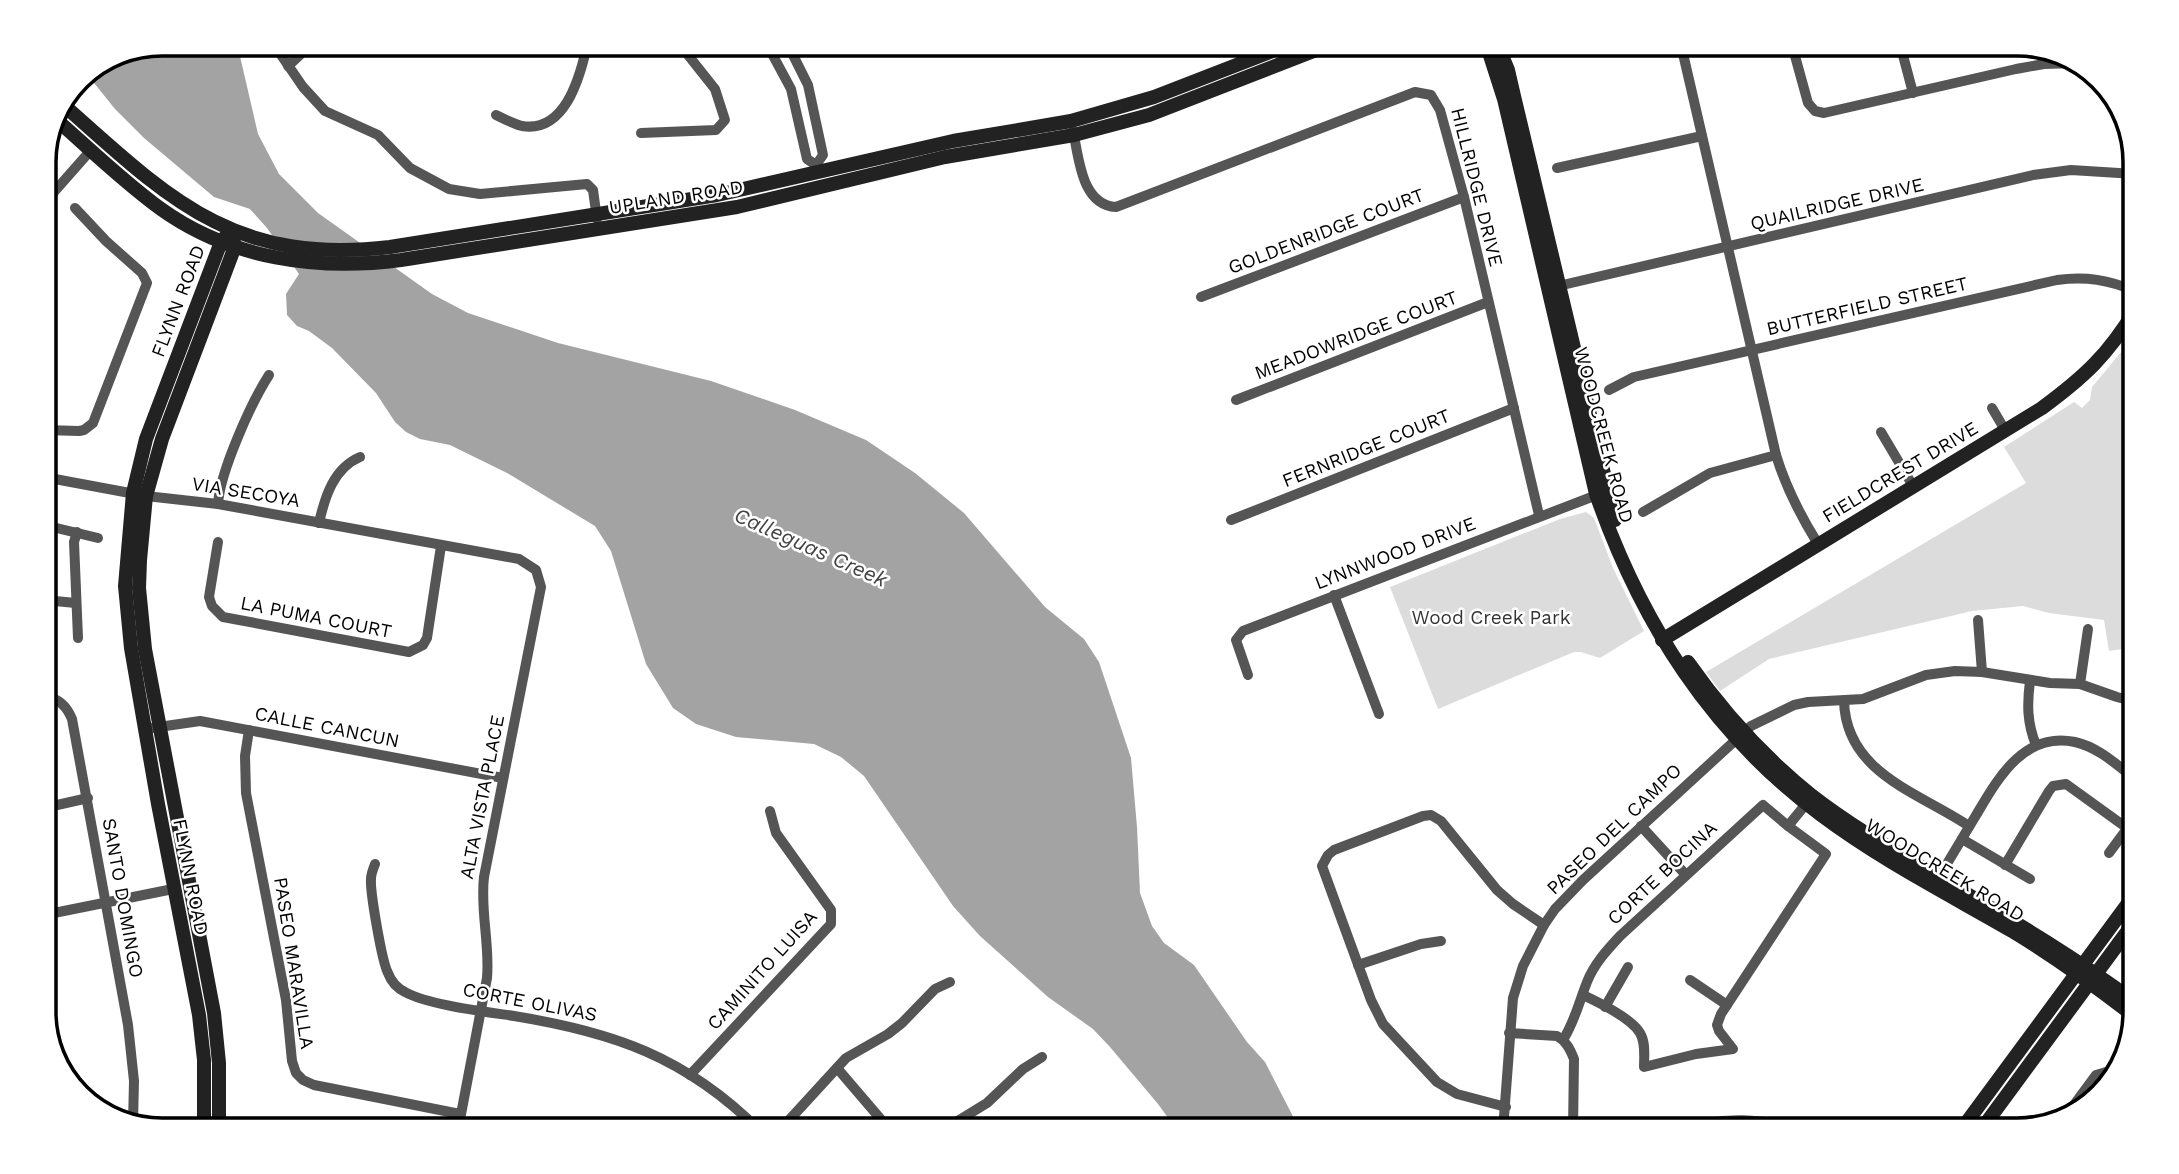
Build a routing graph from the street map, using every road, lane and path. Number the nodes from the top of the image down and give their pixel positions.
1 (282, 56) edge
2 (299, 56) edge
3 (585, 56) edge
4 (689, 56) edge
5 (773, 56) edge
6 (793, 56) edge
7 (1260, 56) edge
8 (1301, 56) edge
9 (1490, 56) edge
10 (1501, 56) edge
11 (1684, 56) edge
12 (1795, 56) edge
13 (1903, 56) edge
14 (2055, 64) edge
15 (288, 66) junction
16 (1913, 93) junction
17 (70, 110) edge
18 (496, 116) dead end
19 (63, 126) edge
20 (1072, 128) junction
21 (641, 133) dead end
22 (1702, 136) junction
23 (91, 150) junction
24 (1557, 168) dead end
25 (2123, 173) edge
26 (56, 190) edge
27 (1464, 197) junction
28 (75, 208) dead end
29 (598, 222) junction
30 (229, 239) junction
31 (1728, 248) junction
32 (1553, 287) junction
33 (2123, 287) edge
34 (1201, 297) dead end
35 (1488, 302) junction
36 (2123, 327) edge
37 (1752, 351) junction
38 (269, 375) dead end
39 (1609, 390) dead end
40 (1237, 400) dead end
41 (1514, 408) junction
42 (1992, 408) dead end
43 (56, 430) edge
44 (2005, 430) junction
45 (1881, 432) dead end
46 (1776, 455) junction
47 (360, 457) dead end
48 (56, 479) edge
49 (1913, 486) junction
50 (1601, 493) junction
51 (140, 494) junction
52 (218, 504) junction
53 (1643, 512) dead end
54 (1539, 516) junction
55 (1231, 520) dead end
56 (319, 523) junction
57 (56, 528) edge
58 (77, 532) junction
59 (98, 538) dead end
60 (218, 542) dead end
61 (1818, 544) junction
62 (441, 547) junction
63 (1334, 595) junction
64 (56, 601) edge
65 (76, 603) junction
66 (1978, 620) dead end
67 (2088, 629) dead end
68 (1665, 637) junction
69 (78, 638) dead end
70 (1982, 672) junction
71 (1248, 675) dead end
72 (2029, 681) junction
73 (2080, 684) junction
74 (56, 699) edge
75 (2123, 699) edge
76 (1844, 701) junction
77 (1379, 714) dead end
78 (152, 727) junction
79 (249, 730) junction
80 (1740, 735) junction
81 (2036, 745) junction
82 (2123, 770) edge
83 (503, 778) junction
84 (88, 798) junction
85 (1809, 800) junction
86 (56, 805) edge
87 (770, 811) dead end
88 (2123, 825) edge
89 (1641, 826) junction
90 (1788, 826) junction
91 (1969, 826) junction
92 (2123, 834) edge
93 (1962, 839) junction
94 (2109, 853) dead end
95 (375, 864) dead end
96 (2005, 864) junction
97 (1686, 875) junction
98 (2030, 879) dead end
99 (1937, 881) junction
100 (173, 889) junction
101 (105, 902) junction
102 (2123, 910) edge
103 (56, 912) edge
104 (1544, 925) junction
105 (2123, 937) edge
106 (1441, 941) dead end
107 (1358, 965) junction
108 (1628, 967) dead end
109 (2080, 969) junction
110 (2093, 978) junction
111 (1690, 980) dead end
112 (950, 982) dead end
113 (1583, 995) junction
114 (2123, 995) edge
115 (1727, 1005) junction
116 (2123, 1006) edge
117 (1605, 1007) junction
118 (481, 1011) junction
119 (1509, 1033) junction
120 (1563, 1040) junction
121 (1042, 1057) dead end
122 (837, 1068) junction
123 (2103, 1073) edge
124 (690, 1076) junction
125 (2080, 1097) edge
126 (1506, 1107) junction
127 (133, 1114) edge
128 (460, 1114) junction
129 (204, 1118) edge
130 (219, 1118) edge
131 (460, 1118) edge
132 (746, 1118) edge
133 (791, 1118) edge
134 (880, 1118) edge
135 (963, 1118) edge
136 (1505, 1118) edge
137 (1573, 1118) edge
138 (1970, 1118) edge
139 (1990, 1118) edge

1 - 15 street
2 - 15 street
3 - 18 street
4 - 21 street
5 - 6 street
7 - 20 main road, UPLAND ROAD
8 - 20 main road, UPLAND ROAD
9 - 32 main road, WOODCREEK ROAD
10 - 32 main road, WOODCREEK ROAD
11 - 22 street
12 - 16 street
13 - 16 street
14 - 16 street
15 - 29 street
17 - 30 main road, UPLAND ROAD
19 - 23 main road, UPLAND ROAD
20 - 27 street, HILLRIDGE DRIVE
20 - 29 main road, UPLAND ROAD
22 - 24 street
22 - 31 street
23 - 26 street
23 - 30 main road, UPLAND ROAD
25 - 31 street, QUAILRIDGE DRIVE
27 - 34 street, GOLDENRIDGE COURT
27 - 35 street, HILLRIDGE DRIVE
28 - 43 street
29 - 30 main road, UPLAND ROAD
29 - 30 main road, UPLAND ROAD
30 - 51 main road, FLYNN ROAD
31 - 32 street, QUAILRIDGE DRIVE
31 - 37 street
32 - 50 main road, WOODCREEK ROAD
33 - 37 street, BUTTERFIELD STREET
35 - 40 street, MEADOWRIDGE COURT
35 - 41 street, HILLRIDGE DRIVE
36 - 44 main road, FIELDCREST DRIVE
37 - 39 street, BUTTERFIELD STREET
37 - 46 street
38 - 52 street
41 - 54 street, HILLRIDGE DRIVE
41 - 55 street, FERNRIDGE COURT
42 - 44 street
44 - 49 main road, FIELDCREST DRIVE
45 - 49 street
46 - 53 street
46 - 61 street
47 - 56 street
48 - 51 street, VIA SECOYA
49 - 61 main road, FIELDCREST DRIVE
50 - 54 street, LYNNWOOD DRIVE
50 - 68 main road, WOODCREEK ROAD
51 - 52 street, VIA SECOYA
51 - 78 main road, FLYNN ROAD
52 - 56 street, VIA SECOYA
54 - 63 street, LYNNWOOD DRIVE
56 - 62 street, VIA SECOYA
57 - 58 street
58 - 59 street
58 - 65 street
60 - 62 street, LA PUMA COURT
61 - 68 main road, FIELDCREST DRIVE
62 - 83 street, ALTA VISTA PLACE
63 - 71 street, LYNNWOOD DRIVE
63 - 77 street
64 - 65 street
65 - 69 street
66 - 70 street
67 - 73 street
68 - 80 main road, WOODCREEK ROAD
70 - 72 street, PASEO DEL CAMPO
70 - 76 street, PASEO DEL CAMPO
72 - 73 street, PASEO DEL CAMPO
72 - 81 street
73 - 75 street, PASEO DEL CAMPO
74 - 84 street, SANTO DOMINGO
76 - 80 street, PASEO DEL CAMPO
76 - 91 street
78 - 79 street, CALLE CANCUN
78 - 100 main road, FLYNN ROAD
78 - 130 main road, FLYNN ROAD
79 - 83 street, CALLE CANCUN
79 - 128 street, PASEO MARAVILLA
80 - 85 main road, WOODCREEK ROAD
80 - 89 street, PASEO DEL CAMPO
81 - 82 street
81 - 91 street
83 - 118 street, ALTA VISTA PLACE
84 - 86 street
84 - 101 street, SANTO DOMINGO
85 - 90 street
85 - 99 main road, WOODCREEK ROAD
87 - 124 street, CAMINITO LUISA
88 - 96 street
89 - 97 street
89 - 104 street, PASEO DEL CAMPO
90 - 97 street, CORTE BOCINA
90 - 115 street
91 - 93 street
92 - 94 street
93 - 96 street
93 - 99 street
95 - 118 street, CORTE OLIVAS
96 - 98 street
97 - 113 street, CORTE BOCINA
99 - 109 main road, WOODCREEK ROAD
100 - 101 street
100 - 129 main road, FLYNN ROAD
101 - 103 street
101 - 127 street, SANTO DOMINGO
102 - 109 main road
104 - 107 street
104 - 119 street, PASEO DEL CAMPO
105 - 110 main road
106 - 107 street
107 - 126 street
108 - 117 street
109 - 110 main road, WOODCREEK ROAD
109 - 138 main road
110 - 114 main road, WOODCREEK ROAD
110 - 116 main road, WOODCREEK ROAD
110 - 139 main road
111 - 115 street
112 - 122 street
113 - 117 street
113 - 120 street, CORTE BOCINA
115 - 117 street
118 - 124 street, CORTE OLIVAS
118 - 128 street, ALTA VISTA PLACE
119 - 120 street
119 - 126 street, PASEO DEL CAMPO
120 - 137 street
121 - 135 street
122 - 133 street
122 - 134 street
123 - 125 street
124 - 132 street, CORTE OLIVAS
126 - 136 street, PASEO DEL CAMPO
128 - 131 street, ALTA VISTA PLACE

